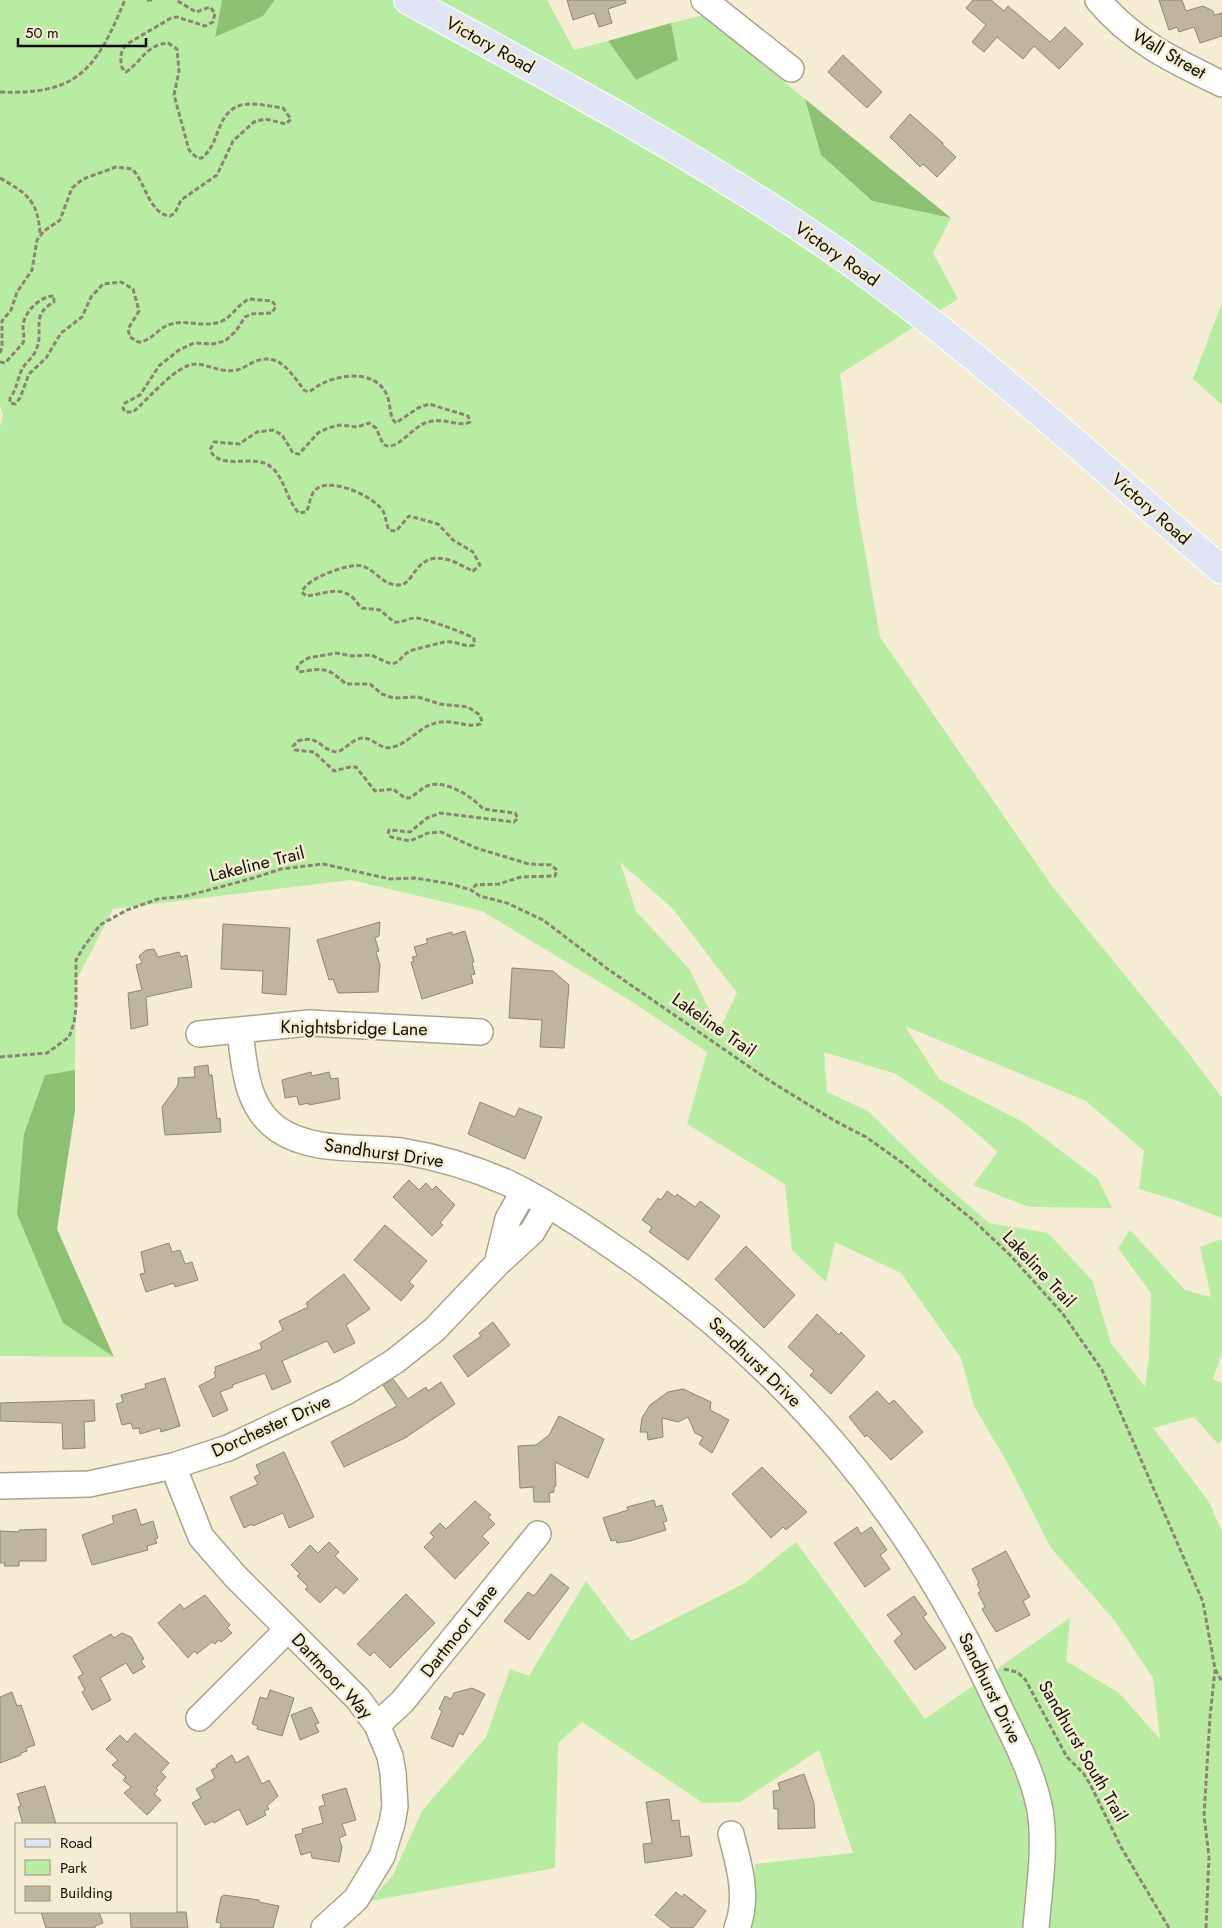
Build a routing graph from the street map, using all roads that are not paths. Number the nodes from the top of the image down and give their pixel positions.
1 (408, 0) edge
2 (704, 0) edge
3 (1098, 0) edge
4 (791, 69) dead end
5 (1222, 84) edge
6 (1222, 570) edge
7 (240, 1030) junction
8 (480, 1032) dead end
9 (199, 1034) dead end
10 (524, 1191) junction
11 (548, 1205) junction
12 (496, 1264) junction
13 (173, 1466) junction
14 (0, 1486) edge
15 (538, 1534) dead end
16 (288, 1629) junction
17 (199, 1718) dead end
18 (377, 1725) junction
19 (731, 1834) dead end
20 (324, 1928) edge
21 (737, 1928) edge
22 (1036, 1928) edge

1 - 6 main road, Victory Road
2 - 4 street
3 - 5 street, Wall Street
7 - 8 street, Knightsbridge Lane
7 - 9 street, Knightsbridge Lane
7 - 10 street, Sandhurst Drive
10 - 11 street, Sandhurst Drive
10 - 12 street, Dorchester Drive
11 - 12 street, Dorchester Drive
11 - 22 street, Sandhurst Drive
12 - 13 street, Dorchester Drive
13 - 14 street, Dorchester Drive
13 - 16 street, Dartmoor Way
15 - 18 street, Dartmoor Lane
16 - 17 street
16 - 18 street, Dartmoor Way
18 - 20 street, Dartmoor Way
19 - 21 street

